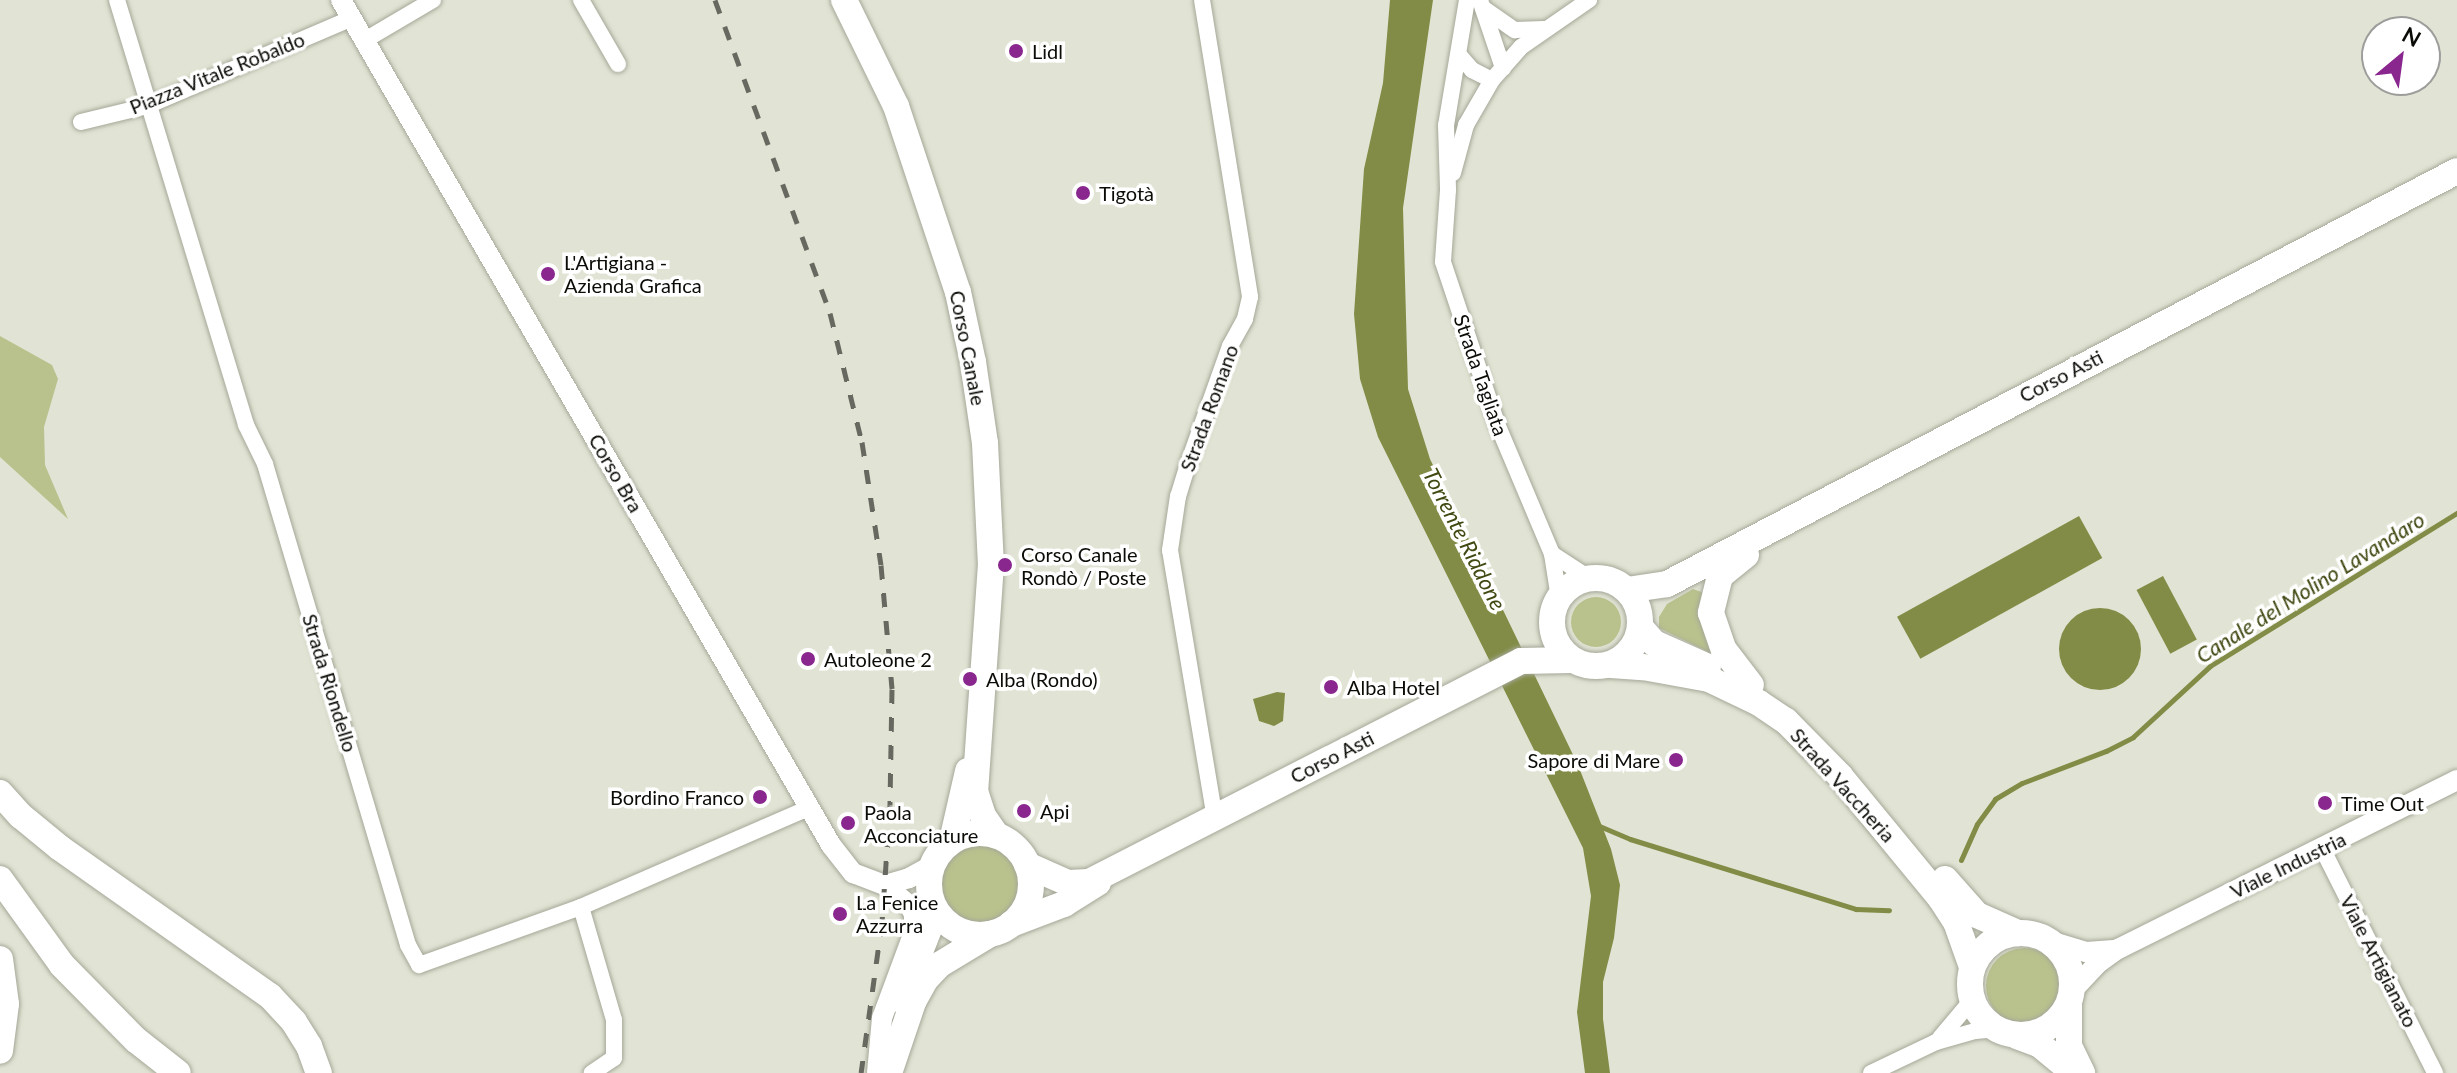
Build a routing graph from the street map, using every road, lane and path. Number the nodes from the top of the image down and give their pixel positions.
1 (117, 0) edge
2 (433, 0) edge
3 (581, 0) edge
4 (844, 0) edge
5 (1202, 0) edge
6 (1589, 0) edge
7 (1476, 2) edge
8 (346, 9) edge
9 (1544, 29) junction
10 (365, 40) junction
11 (1459, 55) junction
12 (618, 64) dead end
13 (1497, 74) junction
14 (147, 106) junction
15 (81, 122) dead end
16 (2457, 171) edge
17 (1448, 190) junction
18 (2000, 408) junction
19 (1552, 554) junction
20 (1589, 578) junction
21 (1667, 584) junction
22 (1627, 590) junction
23 (1556, 609) junction
24 (1641, 624) junction
25 (1572, 660) junction
26 (1518, 662) junction
27 (1611, 665) junction
28 (1751, 685) junction
29 (981, 717) junction
30 (2457, 780) edge
31 (0, 793) edge
32 (809, 808) junction
33 (1215, 818) junction
34 (997, 836) junction
35 (952, 841) junction
36 (2322, 848) junction
37 (1144, 855) junction
38 (932, 865) junction
39 (1027, 865) junction
40 (2, 882) edge
41 (885, 885) junction
42 (581, 907) junction
43 (936, 911) junction
44 (1001, 929) junction
45 (2018, 933) junction
46 (2050, 941) junction
47 (2118, 949) junction
48 (0, 959) edge
49 (1972, 967) junction
50 (2070, 998) junction
51 (1972, 1000) junction
52 (2007, 1032) junction
53 (1936, 1042) junction
54 (0, 1051) edge
55 (178, 1073) edge
56 (319, 1073) edge
57 (592, 1073) edge
58 (879, 1073) edge
59 (889, 1073) edge
60 (1871, 1073) edge
61 (2074, 1073) edge
62 (2082, 1073) edge
63 (2435, 1073) edge

1 - 14 street, Strada Riondello
2 - 10 street
3 - 12 street
4 - 29 main road, Corso Canale
5 - 33 street, Strada Romano
6 - 9 street, Strada Tagliata
7 - 9 street
7 - 11 street, Strada Tagliata
7 - 13 street
8 - 10 street, Corso Bra
8 - 14 street, Piazza Vitale Robaldo
9 - 13 street, Strada Tagliata
10 - 32 street, Corso Bra
11 - 13 street
11 - 17 street, Strada Tagliata
13 - 17 street, Strada Tagliata
14 - 15 street, Piazza Vitale Robaldo
14 - 42 street, Strada Riondello
16 - 18 main road, Corso Asti
17 - 19 street, Strada Tagliata
18 - 21 main road, Corso Asti
18 - 28 main road
19 - 20 street
19 - 23 street, Strada Tagliata
20 - 22 main road
20 - 23 main road
21 - 22 main road
21 - 24 main road
22 - 24 main road
23 - 25 main road
23 - 26 main road
24 - 27 main road
24 - 28 main road, Strada Vaccheria
25 - 26 main road
25 - 27 main road
26 - 33 main road, Corso Asti
27 - 49 main road, Strada Vaccheria
28 - 45 main road, Strada Vaccheria
29 - 34 main road, Corso Canale
29 - 35 main road, Corso Canale
30 - 36 street, Viale Industria
31 - 56 main road
32 - 41 street, Corso Bra
32 - 42 street, Strada Riondello
33 - 37 main road, Corso Asti
34 - 35 main road
34 - 39 main road
35 - 38 main road
36 - 47 street, Viale Industria
36 - 63 street, Viale Artigianato
37 - 39 main road, Corso Asti
37 - 44 main road, Corso Asti
38 - 41 street
38 - 43 main road
39 - 44 main road
40 - 55 main road
41 - 58 street, Corso Bra
42 - 57 street
43 - 44 main road
43 - 58 main road
44 - 59 main road
45 - 46 main road
45 - 49 main road
46 - 47 street, Viale Industria
46 - 50 main road
47 - 50 street, Viale Industria
48 - 54 main road
49 - 51 main road
50 - 52 main road
50 - 62 main road
51 - 52 main road
51 - 53 street
52 - 53 street
52 - 61 main road
53 - 60 street

